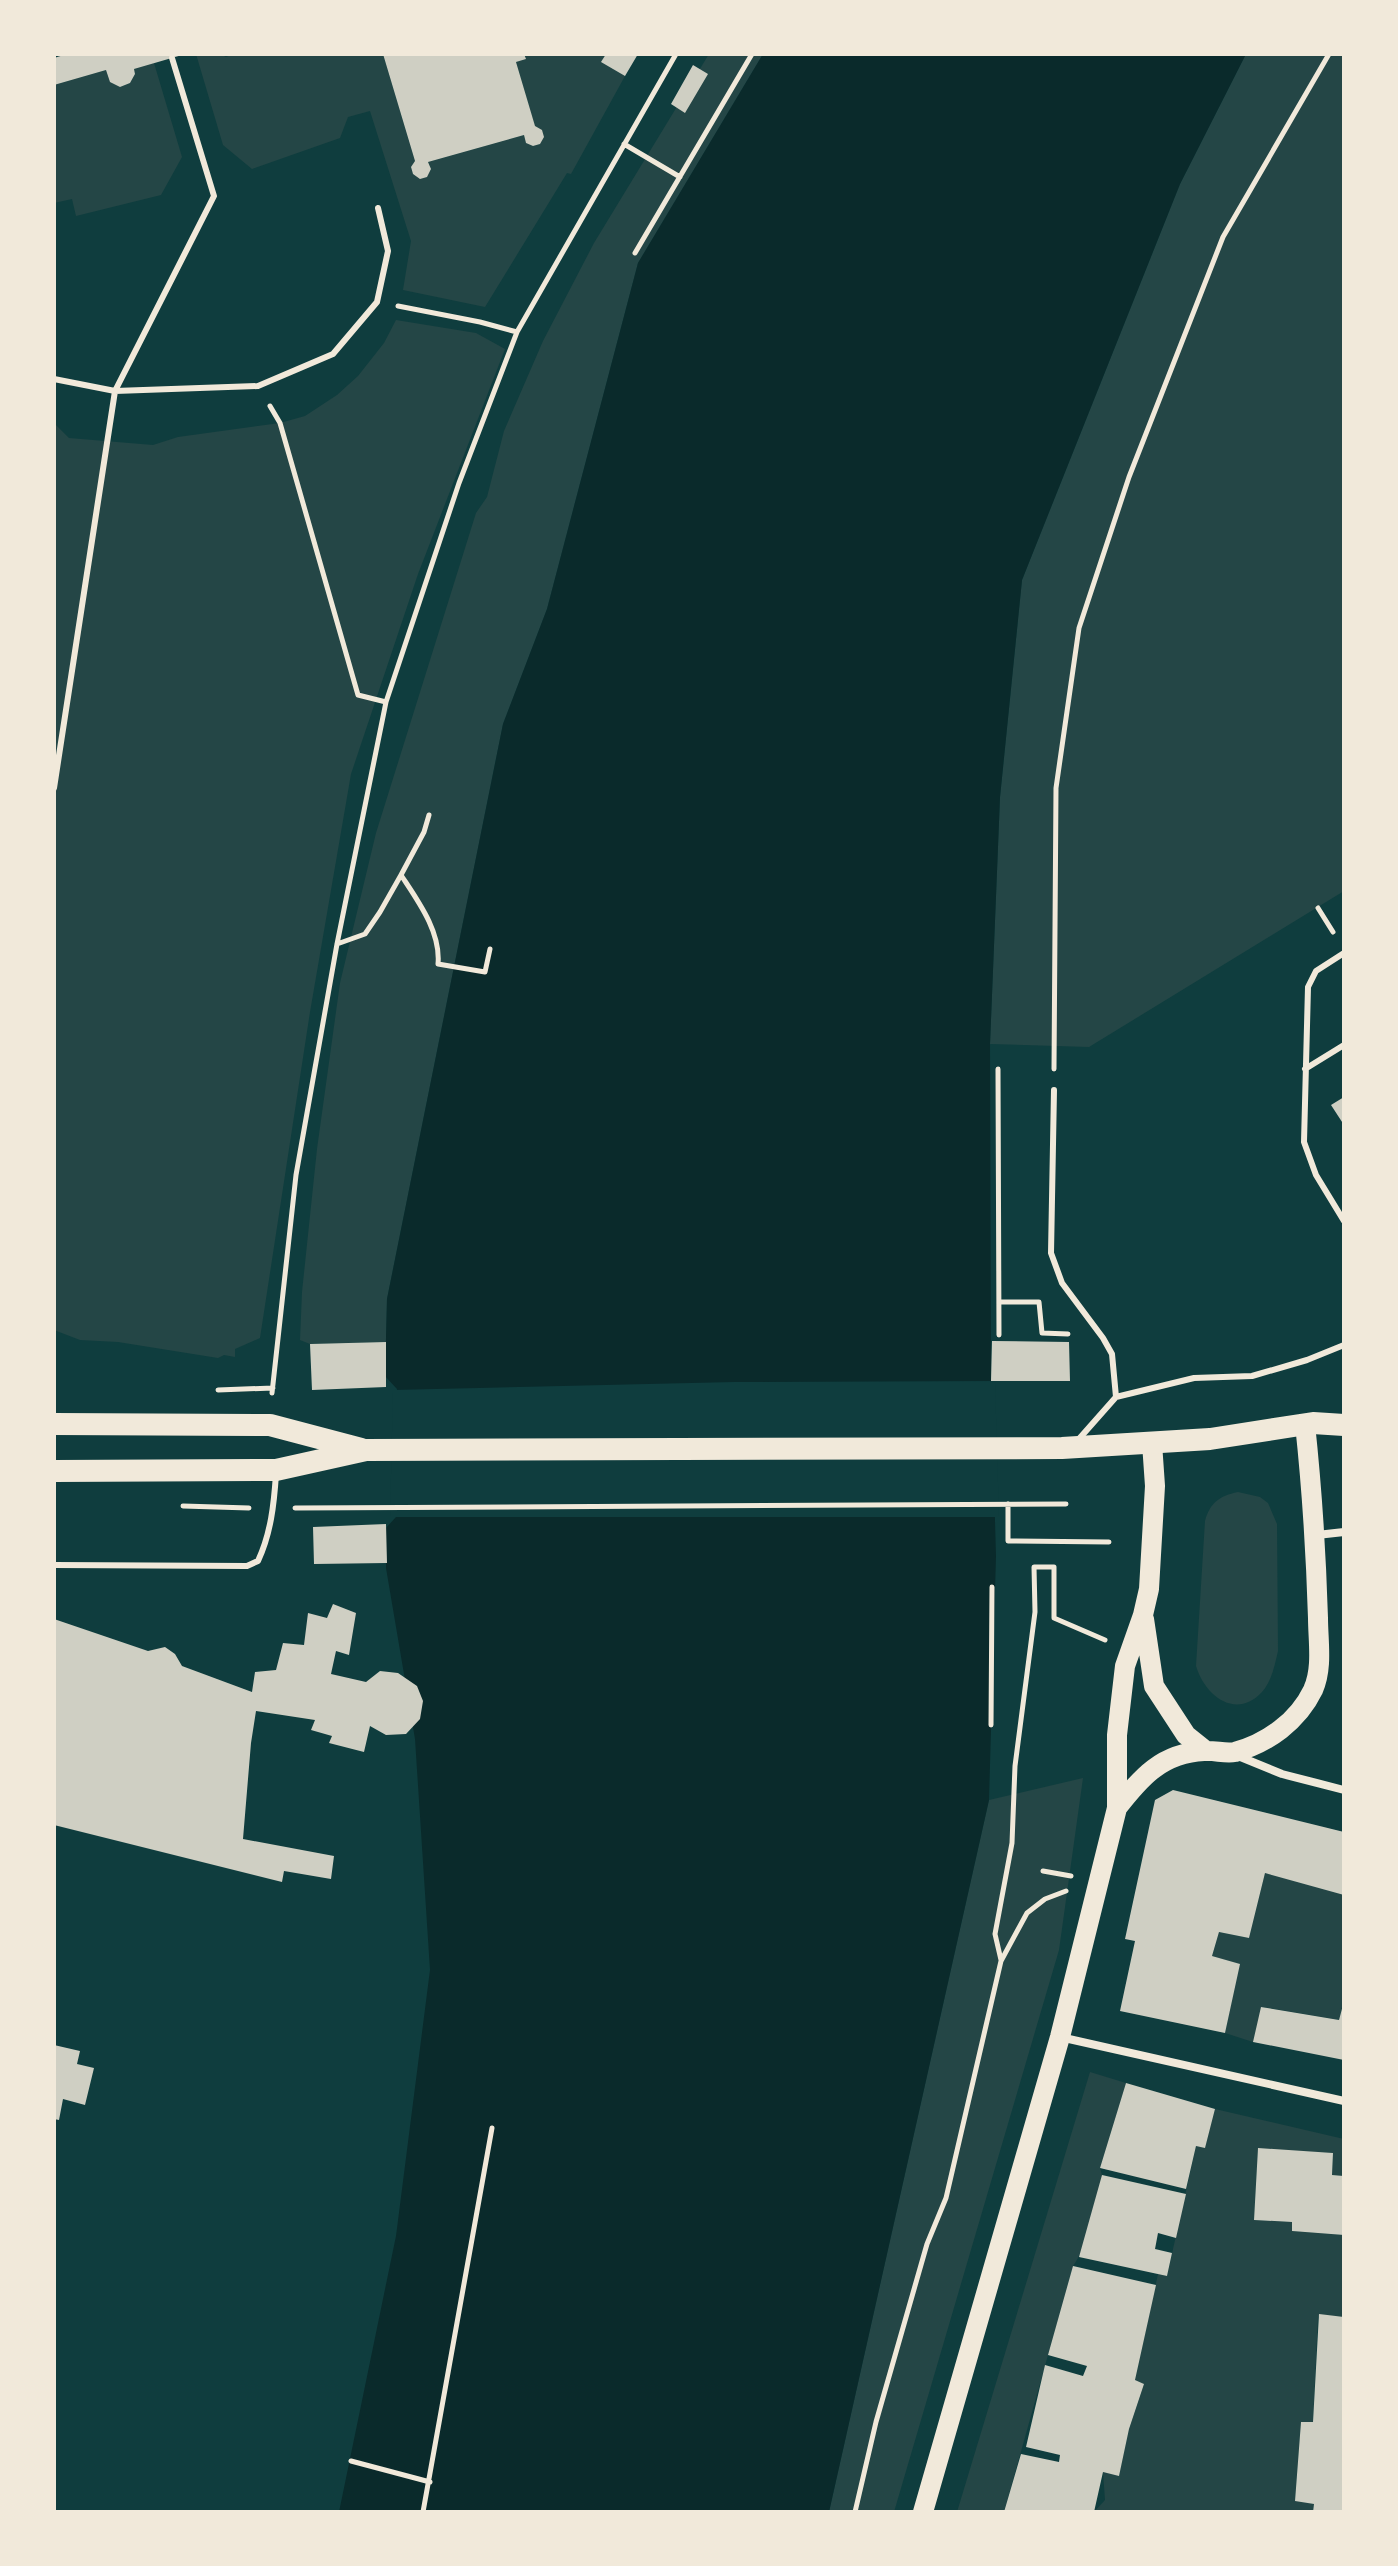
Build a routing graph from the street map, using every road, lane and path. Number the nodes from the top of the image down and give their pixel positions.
1 (676, 54) edge
2 (752, 54) edge
3 (1329, 54) edge
4 (172, 58) dead end
5 (624, 144) junction
6 (680, 177) junction
7 (378, 208) dead end
8 (635, 253) dead end
9 (377, 302) junction
10 (517, 332) junction
11 (54, 379) edge
12 (258, 386) junction
13 (115, 391) junction
14 (386, 702) junction
15 (54, 788) edge
16 (429, 815) dead end
17 (401, 875) junction
18 (1318, 908) dead end
19 (1337, 939) dead end
20 (337, 944) junction
21 (490, 949) dead end
22 (1344, 953) edge
23 (1344, 1045) edge
24 (998, 1069) dead end
25 (1305, 1069) junction
26 (1054, 1090) joint
27 (1344, 1221) edge
28 (999, 1302) junction
29 (1068, 1334) dead end
30 (999, 1335) dead end
31 (1344, 1345) edge
32 (273, 1388) dead end
33 (1116, 1397) junction
34 (1344, 1407) edge
35 (54, 1424) edge
36 (1309, 1424) junction
37 (1344, 1425) edge
38 (1152, 1443) junction
39 (1067, 1448) junction
40 (377, 1450) junction
41 (276, 1470) junction
42 (54, 1471) edge
43 (1008, 1504) junction
44 (1066, 1504) dead end
45 (176, 1505) dead end
46 (285, 1508) dead end
47 (263, 1509) dead end
48 (1344, 1532) edge
49 (1316, 1535) junction
50 (1109, 1542) dead end
51 (54, 1565) edge
52 (992, 1587) dead end
53 (1143, 1615) junction
54 (1105, 1640) dead end
55 (991, 1725) dead end
56 (1206, 1751) junction
57 (1231, 1753) junction
58 (1344, 1790) edge
59 (1117, 1808) junction
60 (1043, 1871) dead end
61 (1072, 1876) dead end
62 (1069, 1890) dead end
63 (1001, 1961) junction
64 (1060, 2037) junction
65 (1344, 2101) edge
66 (492, 2128) dead end
67 (351, 2461) dead end
68 (430, 2482) junction
69 (423, 2512) edge
70 (855, 2512) edge
71 (923, 2512) edge

1 - 5 path
2 - 6 path
3 - 26 path
4 - 13 lane
5 - 6 path
5 - 10 path
6 - 8 path
7 - 9 lane
9 - 10 path
9 - 12 lane
10 - 14 path
11 - 13 lane
12 - 13 lane
12 - 14 path
13 - 15 lane
14 - 20 path
16 - 17 path
17 - 20 path
17 - 21 path
18 - 19 path
20 - 32 path
22 - 25 lane
23 - 25 lane
24 - 28 path
25 - 27 lane
26 - 33 lane
28 - 29 path
28 - 30 path
31 - 33 lane
33 - 39 lane
34 - 36 highway
35 - 40 highway
36 - 37 highway
36 - 38 highway
36 - 49 main road
38 - 39 highway
38 - 53 main road
39 - 40 highway
40 - 41 highway
41 - 42 highway
41 - 51 lane
43 - 44 path
43 - 46 path
43 - 50 path
45 - 47 path
48 - 49 street
49 - 57 main road
52 - 55 path
53 - 56 main road
53 - 59 main road
54 - 63 path
56 - 57 main road
56 - 59 main road
57 - 58 street
59 - 64 main road
60 - 61 path
62 - 63 path
63 - 70 path
64 - 65 street
64 - 71 main road
66 - 68 path
67 - 68 path
68 - 69 path

